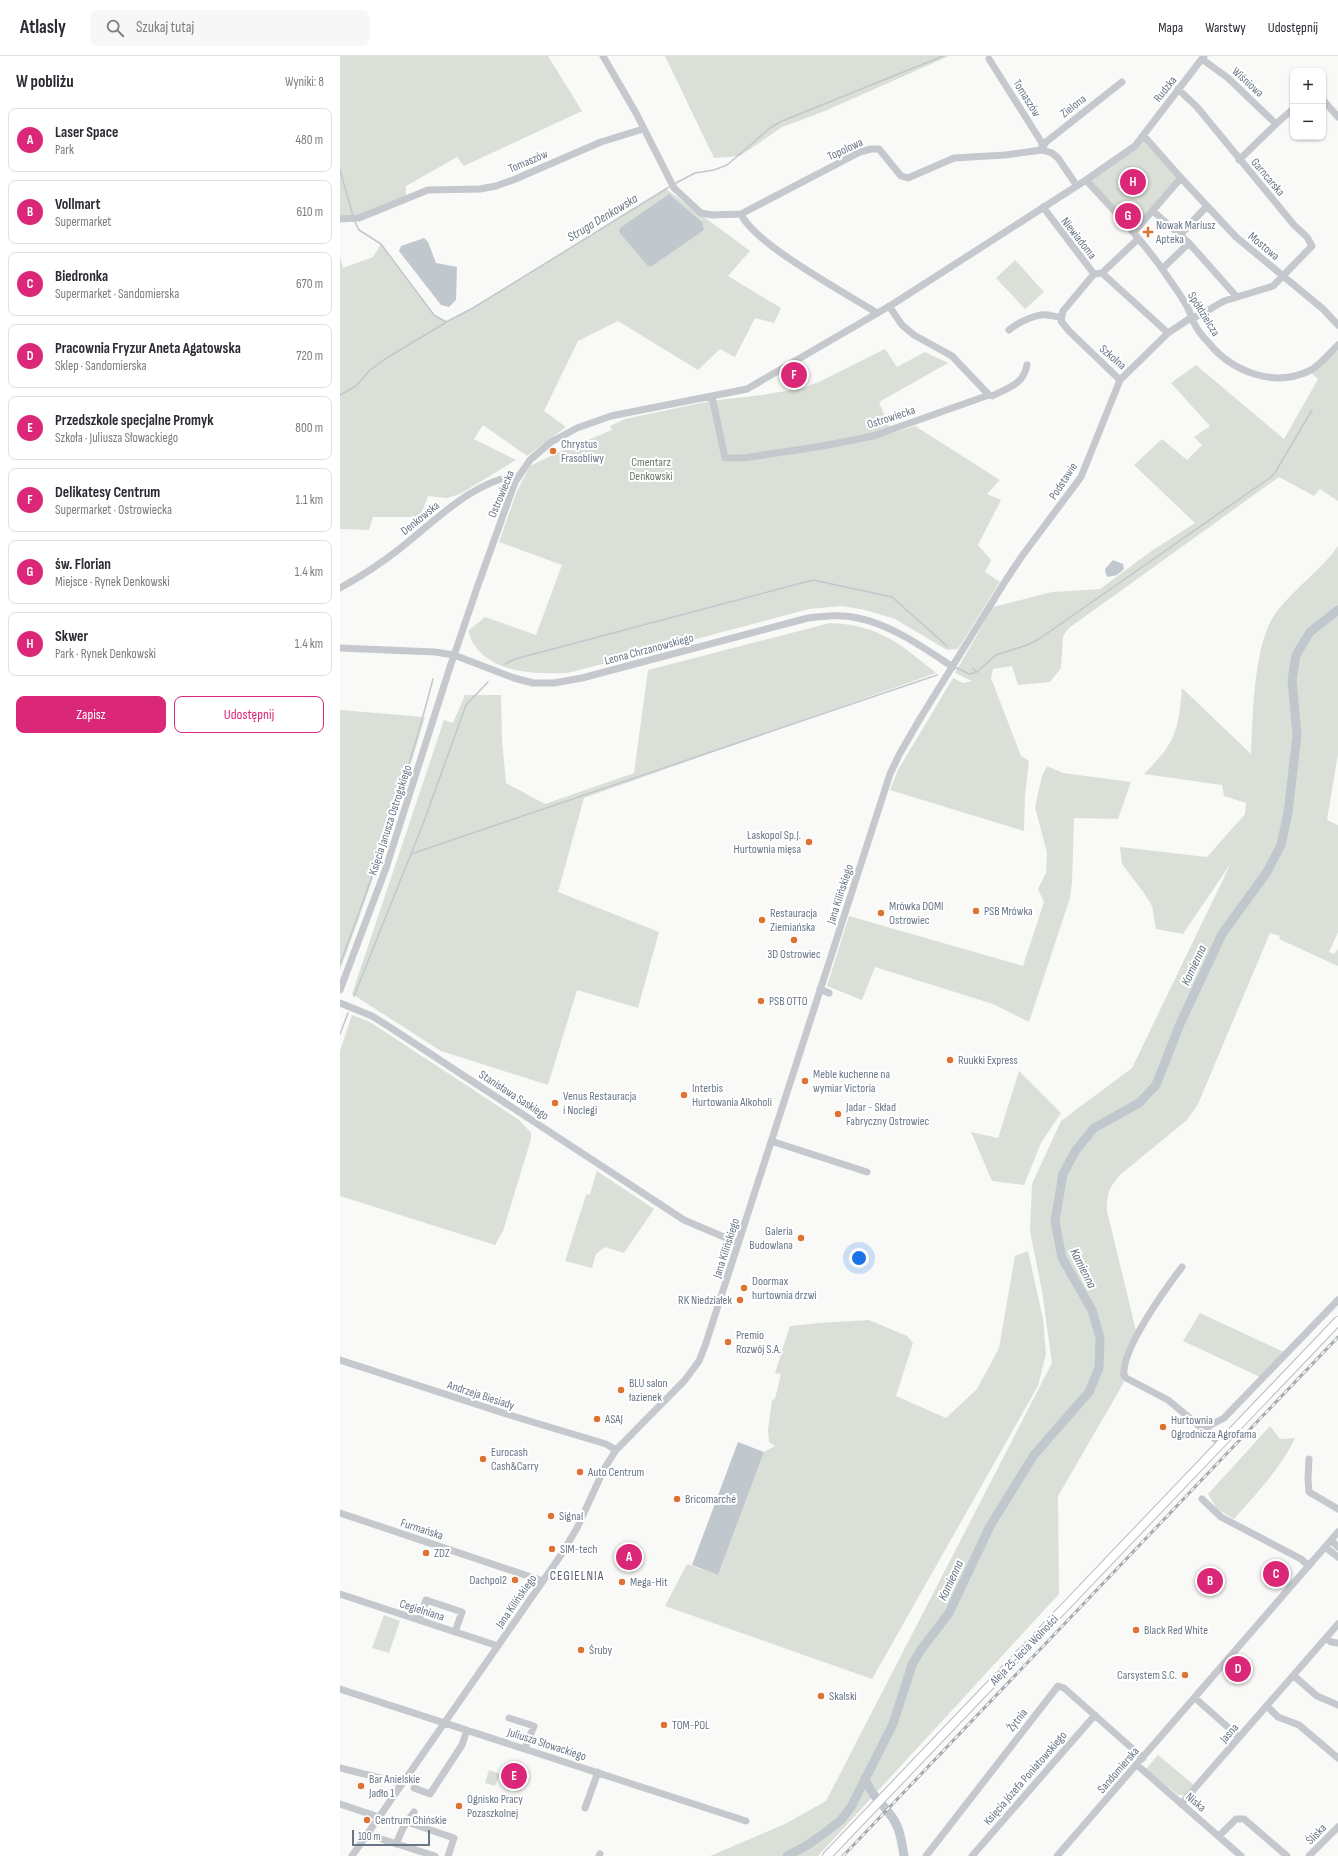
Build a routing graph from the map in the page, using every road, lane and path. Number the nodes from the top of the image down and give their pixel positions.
1 (603, 56) edge
2 (1203, 57) edge
3 (989, 59) dead end
4 (1122, 82) dead end
5 (1178, 89) junction
6 (1326, 103) edge
7 (1290, 112) edge
8 (1338, 117) edge
9 (1276, 124) junction
10 (643, 129) junction
11 (1144, 136) junction
12 (1042, 150) junction
13 (1239, 160) junction
14 (1181, 178) junction
15 (1086, 180) junction
16 (1077, 186) junction
17 (1207, 206) junction
18 (1043, 208) junction
19 (1153, 211) junction
20 (741, 214) junction
21 (340, 219) edge
22 (1180, 235) junction
23 (1136, 236) junction
24 (1189, 243) junction
25 (1162, 269) junction
26 (1102, 273) junction
27 (1094, 274) junction
28 (1283, 277) junction
29 (1236, 296) junction
30 (889, 306) junction
31 (877, 313) junction
32 (1061, 317) junction
33 (1192, 317) junction
34 (1338, 325) edge
35 (1009, 330) dead end
36 (1168, 333) junction
37 (1338, 345) edge
38 (1028, 365) dead end
39 (1120, 380) junction
40 (988, 395) junction
41 (712, 397) junction
42 (519, 476) junction
43 (1004, 584) joint
44 (340, 588) edge
45 (340, 648) edge
46 (454, 655) junction
47 (953, 667) junction
48 (820, 989) junction
49 (340, 990) edge
50 (829, 993) dead end
51 (343, 1004) edge
52 (772, 1141) junction
53 (867, 1172) dead end
54 (738, 1243) junction
55 (1182, 1267) dead end
56 (1338, 1300) edge
57 (1338, 1322) edge
58 (340, 1360) edge
59 (1205, 1430) junction
60 (1221, 1444) junction
61 (616, 1450) junction
62 (1309, 1459) dead end
63 (1202, 1499) dead end
64 (1338, 1509) edge
65 (340, 1513) edge
66 (1338, 1532) edge
67 (1331, 1540) junction
68 (1325, 1547) junction
69 (1338, 1547) edge
70 (1338, 1557) edge
71 (1309, 1566) junction
72 (543, 1581) junction
73 (340, 1594) edge
74 (419, 1620) junction
75 (1338, 1624) edge
76 (455, 1632) junction
77 (1326, 1638) junction
78 (1338, 1643) edge
79 (498, 1646) junction
80 (1294, 1676) junction
81 (340, 1689) edge
82 (1195, 1698) junction
83 (1338, 1705) edge
84 (1267, 1706) junction
85 (1095, 1715) junction
86 (509, 1718) dead end
87 (445, 1723) junction
88 (467, 1730) junction
89 (1239, 1738) junction
90 (525, 1748) junction
91 (1143, 1758) junction
92 (1338, 1758) edge
93 (1137, 1765) junction
94 (340, 1768) edge
95 (598, 1772) junction
96 (401, 1785) junction
97 (414, 1788) dead end
98 (340, 1804) edge
99 (1182, 1804) junction
100 (584, 1808) dead end
101 (414, 1812) dead end
102 (379, 1817) junction
103 (746, 1821) dead end
104 (407, 1822) junction
105 (1338, 1827) edge
106 (368, 1834) junction
107 (1219, 1836) junction
108 (396, 1844) junction
109 (352, 1856) edge
110 (435, 1856) edge
111 (448, 1856) edge
112 (827, 1856) edge
113 (926, 1856) edge
114 (972, 1856) edge
115 (1057, 1856) edge
116 (1241, 1856) edge
117 (1287, 1856) edge
118 (1309, 1856) edge

1 - 10 street
2 - 5 street, Rudzka
2 - 9 street, Wiśniowa
3 - 12 street, Tomaszów
4 - 12 street, Zielona
5 - 11 street, Rudzka
5 - 13 street, Garncarska
6 - 8 street
7 - 9 street
9 - 13 street
10 - 20 street, Topolowa
10 - 21 street, Tomaszów
11 - 14 street, Mostowa
11 - 15 street, Rudzka
12 - 16 street
12 - 20 street, Topolowa
13 - 28 street, Garncarska
14 - 17 street, Mostowa
14 - 19 street, Niewiadoma
15 - 16 street, Ostrowiecka
15 - 23 street, Spółdzielcza
16 - 18 street, Ostrowiecka
17 - 22 street
17 - 28 street, Mostowa
18 - 27 street, Niewiadoma
18 - 30 street, Ostrowiecka
19 - 22 street
19 - 23 street, Niewiadoma
20 - 31 street
22 - 24 street
23 - 25 street, Spółdzielcza
23 - 26 street, Niewiadoma
24 - 25 street
24 - 29 street
25 - 33 street, Spółdzielcza
26 - 27 street, Niewiadoma
26 - 36 street, Niewiadoma
27 - 32 street
28 - 29 street, Szkolna
28 - 34 street, Mostowa
29 - 33 street, Szkolna
30 - 31 street, Ostrowiecka
30 - 40 street
31 - 41 street, Ostrowiecka
32 - 35 street
32 - 39 street, Szkolna
33 - 36 street, Szkolna
33 - 37 street, Spółdzielcza
36 - 39 street, Szkolna
38 - 40 street
39 - 43 street, Podstawie
40 - 41 street, Ostrowiecka
41 - 42 street, Ostrowiecka
42 - 44 street, Denkowska
42 - 46 street, Ostrowiecka
43 - 47 street, Jana Kilińskiego
45 - 46 street, Leona Chrzanowskiego
46 - 47 street, Leona Chrzanowskiego
46 - 49 street, Księcia Janusza Ostrogskiego
47 - 48 street, Jana Kilińskiego
48 - 50 street
48 - 52 street, Jana Kilińskiego
51 - 54 street, Stanisława Saskiego
52 - 53 street
52 - 54 street, Jana Kilińskiego
54 - 61 street, Jana Kilińskiego
55 - 59 street
56 - 59 street
57 - 60 main road, Aleja 25-lecia Wolności
58 - 61 street, Andrzeja Biesiady
59 - 60 street
60 - 112 main road, Aleja 25-lecia Wolności
61 - 72 street, Jana Kilińskiego
62 - 64 street
63 - 71 street
65 - 72 street, Furmańska
66 - 67 street, Sandomierska
67 - 68 street, Sandomierska
67 - 69 street
68 - 70 street
68 - 71 street, Sandomierska
71 - 82 street, Sandomierska
72 - 79 street, Jana Kilińskiego
73 - 74 street, Cegielniana
74 - 76 street, Cegielniana
74 - 76 street
75 - 77 street, Jasna
76 - 79 street, Cegielniana
77 - 78 street
77 - 80 street, Jasna
79 - 87 street, Jana Kilińskiego
80 - 83 street
80 - 84 street, Jasna
81 - 87 street, Juliusza Słowackiego
82 - 89 street
82 - 91 street, Sandomierska
84 - 89 street, Jasna
84 - 92 street
85 - 91 street, Żytnia
85 - 113 street, Żytnia
85 - 114 street, Księcia Józefa Poniatowskiego
86 - 90 street
87 - 88 street, Juliusza Słowackiego
87 - 96 street, Jana Kilińskiego
88 - 90 street, Juliusza Słowackiego
88 - 97 street
89 - 99 street, Jasna
90 - 95 street, Juliusza Słowackiego
91 - 93 street, Sandomierska
93 - 99 street, Niska
93 - 115 street, Sandomierska
94 - 96 street
95 - 100 street
95 - 103 street, Juliusza Słowackiego
96 - 102 street, Jana Kilińskiego
98 - 102 street
99 - 107 street, Niska
101 - 104 street
102 - 106 street, Jana Kilińskiego
104 - 108 street
104 - 111 street
105 - 118 street, Śliska
106 - 108 street
106 - 109 street, Jana Kilińskiego
107 - 116 street, Niska
107 - 117 street
108 - 110 street

